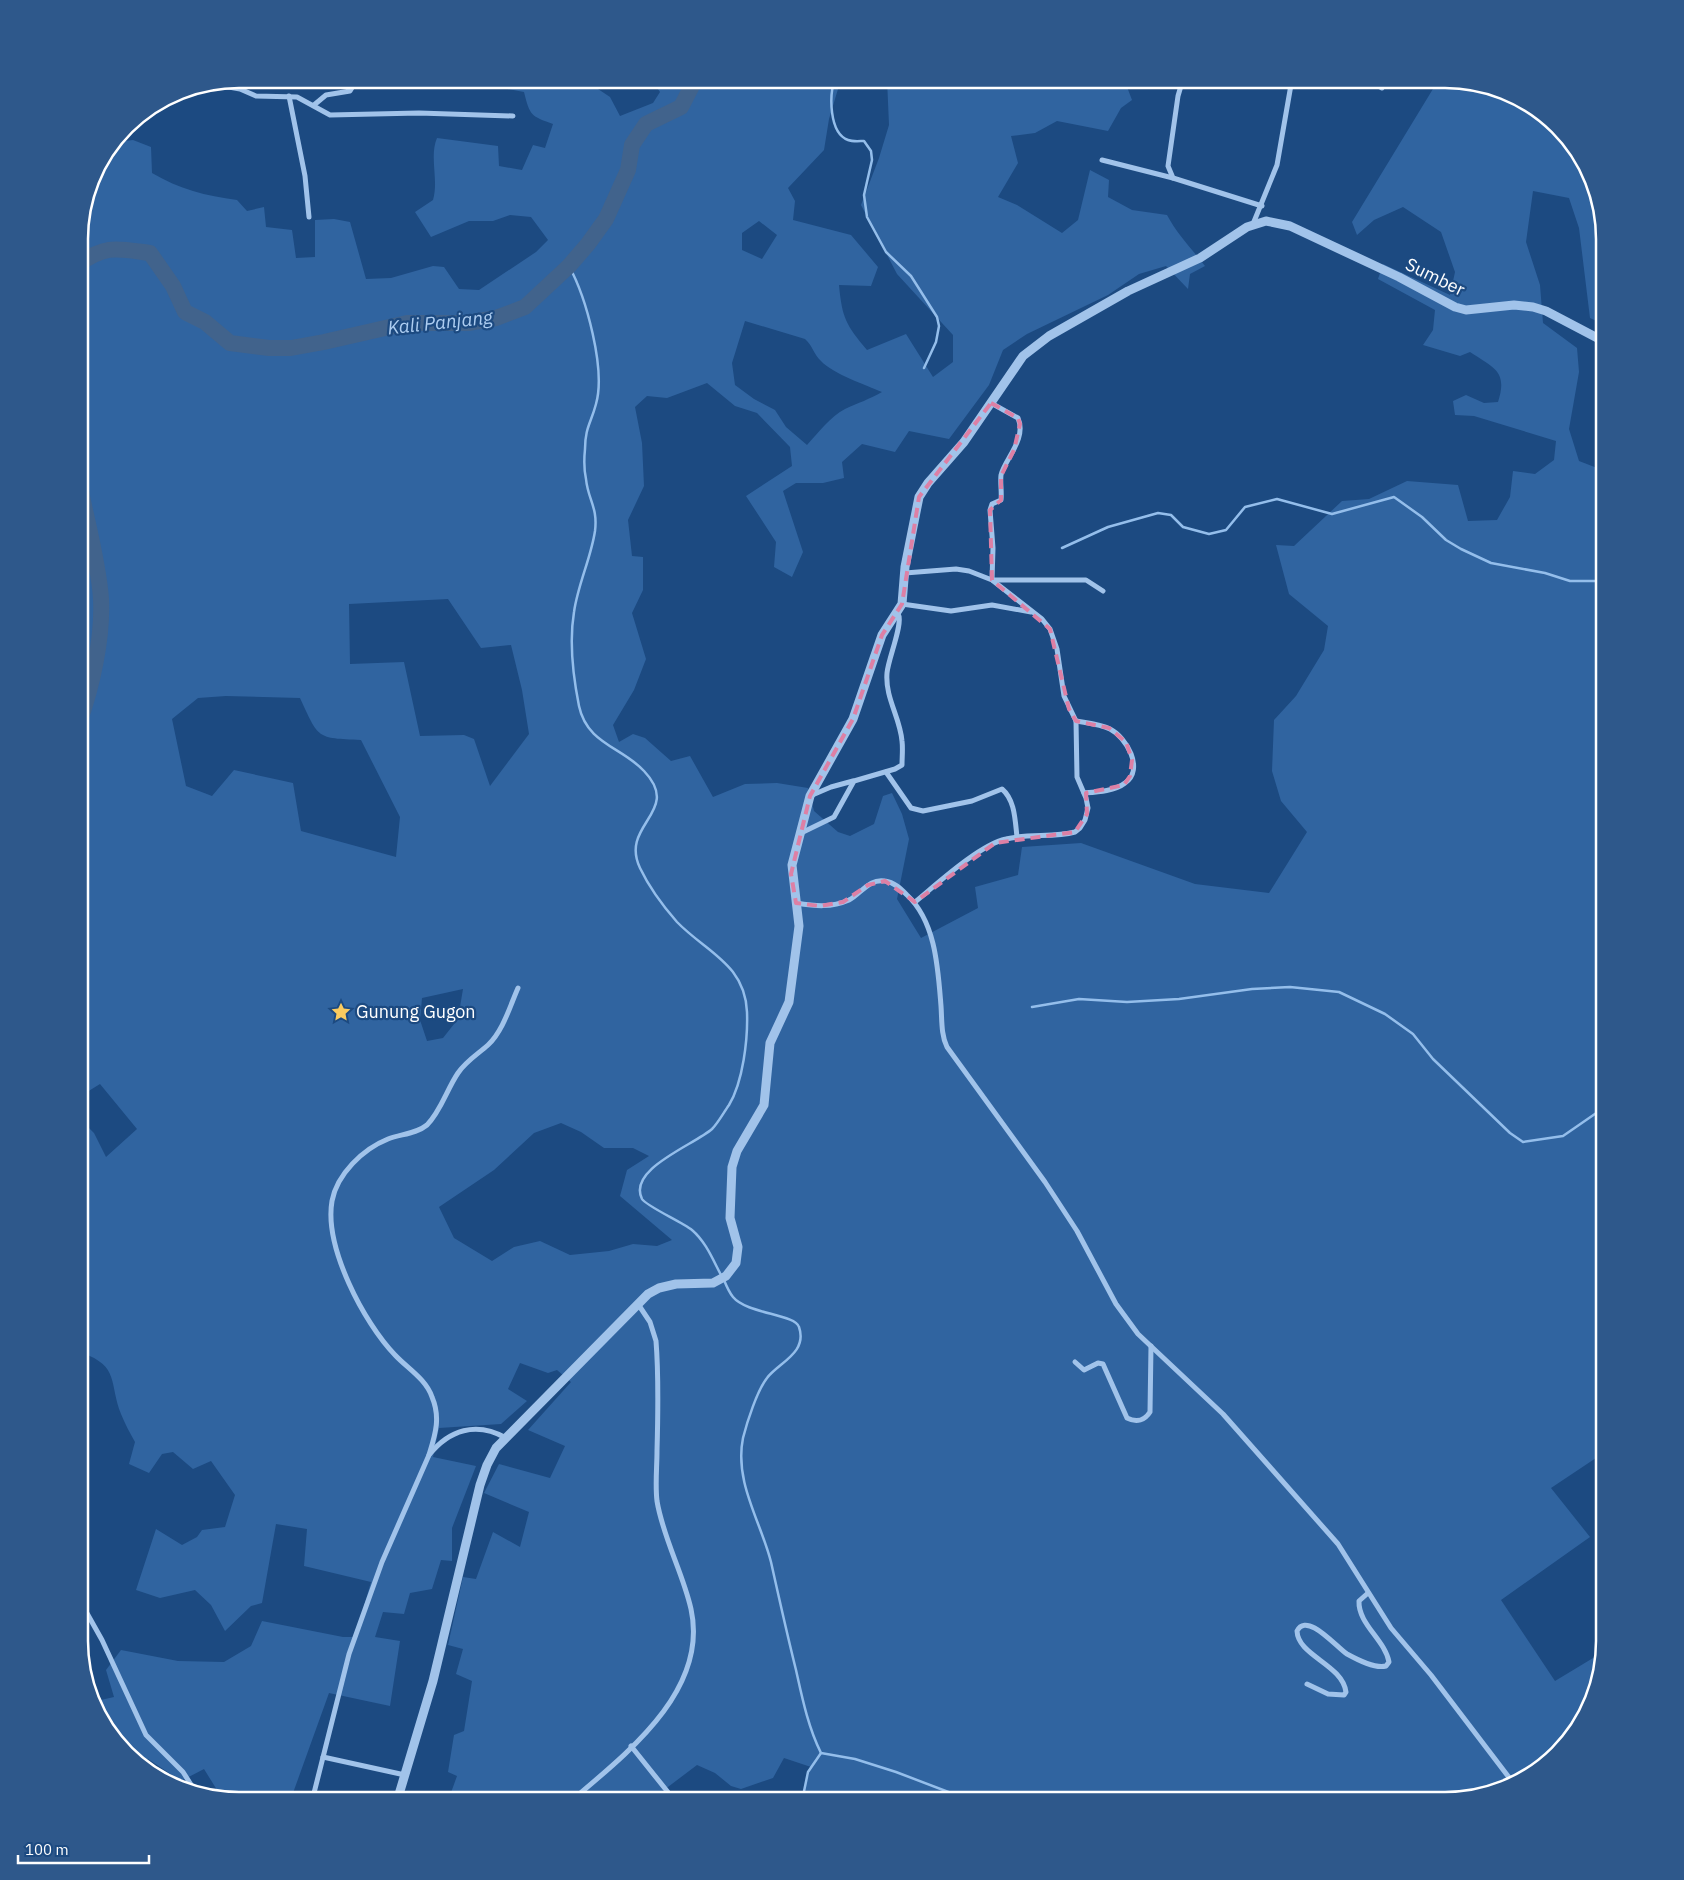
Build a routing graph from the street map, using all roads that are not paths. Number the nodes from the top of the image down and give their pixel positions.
1 (234, 88) edge
2 (351, 88) edge
3 (1180, 88) edge
4 (1290, 88) edge
5 (289, 96) junction
6 (314, 105) junction
7 (513, 116) dead end
8 (1102, 160) dead end
9 (1173, 178) junction
10 (1262, 206) junction
11 (309, 217) dead end
12 (1254, 224) junction
13 (1596, 337) edge
14 (991, 403) junction
15 (905, 573) junction
16 (992, 580) junction
17 (1103, 591) dead end
18 (902, 604) junction
19 (1034, 612) junction
20 (898, 614) junction
21 (1076, 722) junction
22 (886, 772) junction
23 (854, 781) junction
24 (1084, 793) junction
25 (810, 796) junction
26 (799, 834) junction
27 (1017, 837) junction
28 (915, 902) junction
29 (796, 903) junction
30 (518, 988) dead end
31 (638, 1303) junction
32 (1151, 1346) junction
33 (1075, 1362) dead end
34 (506, 1438) junction
35 (429, 1455) junction
36 (1368, 1593) junction
37 (88, 1615) edge
38 (1307, 1684) dead end
39 (631, 1746) junction
40 (323, 1757) junction
41 (405, 1774) junction
42 (1509, 1778) edge
43 (191, 1784) edge
44 (314, 1792) edge
45 (400, 1792) edge
46 (582, 1792) edge
47 (668, 1792) edge

1 - 5 street
2 - 6 street
3 - 9 street
4 - 10 street
5 - 6 street
5 - 11 street
6 - 7 street
8 - 9 street
9 - 10 street
10 - 12 street
12 - 13 street, Sumber
12 - 14 street
14 - 15 street
14 - 16 street
15 - 16 street
15 - 18 street
16 - 17 street
16 - 19 street
18 - 19 street
18 - 20 street
19 - 21 street
20 - 22 street
20 - 25 street
21 - 24 street
21 - 24 street
22 - 23 street
22 - 27 street
23 - 25 street
23 - 26 street
24 - 27 street
25 - 26 street
26 - 29 street
27 - 28 street
28 - 29 street
28 - 32 street
29 - 31 street
30 - 35 street
31 - 34 street
31 - 39 street
32 - 33 street
32 - 36 street
34 - 35 street
34 - 41 street
35 - 40 street
36 - 38 street
36 - 42 street
37 - 43 street
39 - 46 street
39 - 47 street
40 - 41 street
40 - 44 street
41 - 45 street

